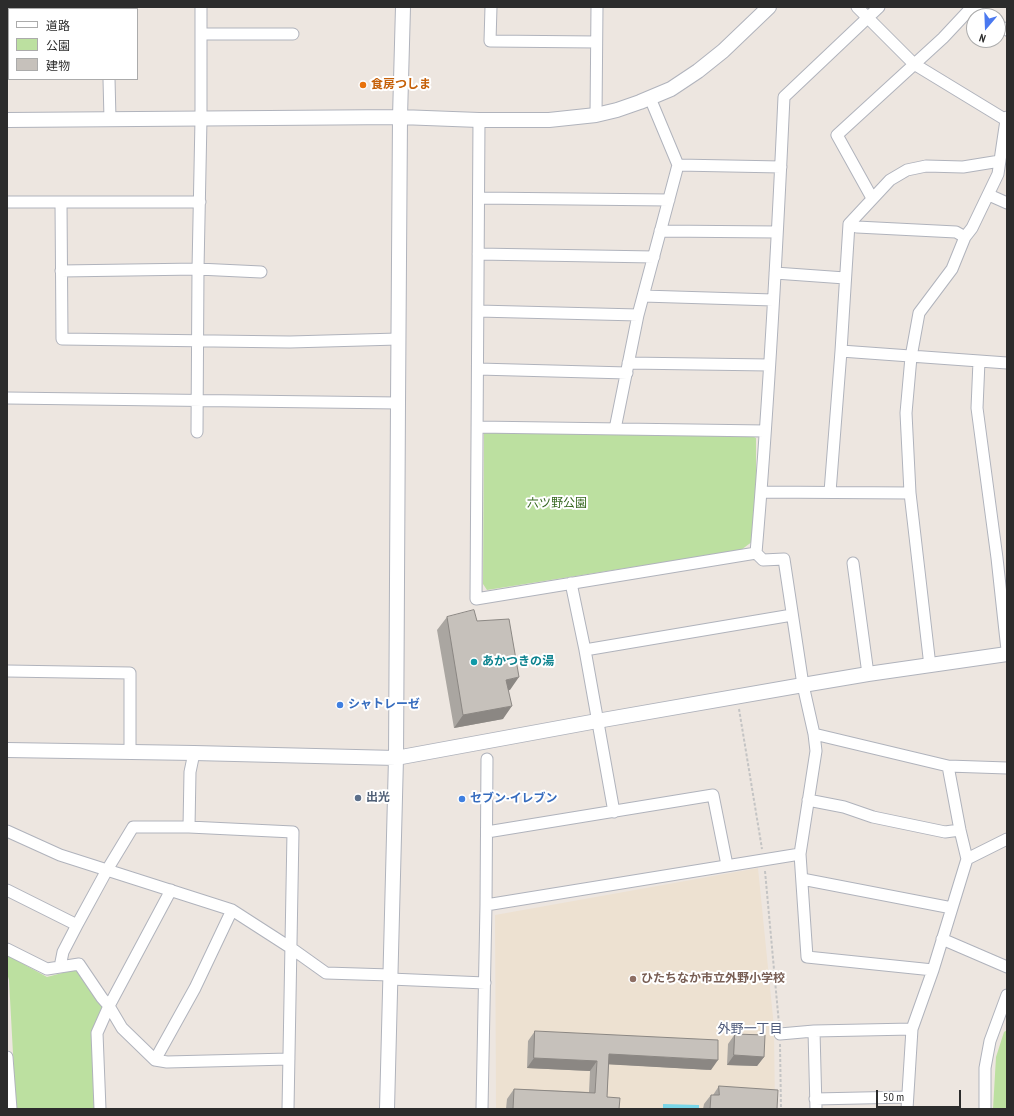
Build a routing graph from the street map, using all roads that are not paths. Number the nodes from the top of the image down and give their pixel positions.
1 (201, 7) edge
2 (403, 7) edge
3 (491, 7) edge
4 (597, 7) edge
5 (768, 7) edge
6 (857, 7) edge
7 (879, 7) edge
8 (966, 13) edge
9 (868, 18) junction
10 (201, 34) junction
11 (293, 34) dead end
12 (596, 42) junction
13 (914, 64) junction
14 (109, 80) edge
15 (650, 98) junction
16 (596, 115) junction
17 (400, 117) junction
18 (110, 119) junction
19 (202, 119) junction
20 (1007, 119) edge
21 (7, 120) edge
22 (480, 120) junction
23 (1000, 161) junction
24 (678, 165) junction
25 (780, 167) junction
26 (988, 195) junction
27 (479, 198) junction
28 (872, 198) junction
29 (669, 200) junction
30 (7, 202) edge
31 (61, 202) junction
32 (200, 202) junction
33 (1007, 202) edge
34 (849, 224) junction
35 (660, 231) junction
36 (777, 232) junction
37 (965, 237) junction
38 (478, 254) junction
39 (654, 257) junction
40 (198, 269) junction
41 (61, 270) junction
42 (261, 272) dead end
43 (775, 273) junction
44 (845, 278) junction
45 (643, 296) junction
46 (773, 300) junction
47 (478, 311) junction
48 (638, 316) junction
49 (398, 339) junction
50 (198, 340) junction
51 (841, 351) junction
52 (911, 356) junction
53 (979, 361) junction
54 (1007, 363) edge
55 (769, 365) junction
56 (628, 368) junction
57 (478, 369) junction
58 (7, 398) edge
59 (198, 400) junction
60 (398, 403) junction
61 (477, 427) junction
62 (615, 429) junction
63 (197, 432) dead end
64 (765, 432) junction
65 (761, 492) junction
66 (830, 492) junction
67 (910, 493) junction
68 (756, 553) junction
69 (1002, 557) edge
70 (853, 562) dead end
71 (571, 583) junction
72 (792, 615) junction
73 (585, 650) junction
74 (1007, 650) edge
75 (1007, 654) edge
76 (930, 666) junction
77 (7, 671) edge
78 (868, 674) junction
79 (803, 686) junction
80 (597, 721) junction
81 (814, 734) junction
82 (7, 750) edge
83 (130, 752) junction
84 (194, 753) junction
85 (396, 758) junction
86 (487, 759) dead end
87 (948, 766) junction
88 (1007, 768) edge
89 (808, 800) junction
90 (614, 812) junction
91 (189, 827) junction
92 (960, 830) junction
93 (7, 831) edge
94 (487, 832) junction
95 (1007, 840) edge
96 (800, 854) junction
97 (967, 859) junction
98 (727, 865) junction
99 (107, 870) junction
100 (802, 879) junction
101 (7, 890) edge
102 (171, 890) junction
103 (486, 905) junction
104 (952, 908) junction
105 (232, 910) junction
106 (77, 925) junction
107 (942, 939) junction
108 (291, 948) junction
109 (7, 949) edge
110 (60, 967) junction
111 (1007, 967) edge
112 (933, 970) junction
113 (390, 977) junction
114 (484, 983) junction
115 (1007, 995) edge
116 (109, 1006) junction
117 (1003, 1017) edge
118 (912, 1029) junction
119 (814, 1031) junction
120 (780, 1034) road end
121 (7, 1057) edge
122 (289, 1059) junction
123 (156, 1060) junction
124 (907, 1097) junction
125 (815, 1104) edge
126 (11, 1109) edge
127 (100, 1109) edge
128 (288, 1109) edge
129 (387, 1109) edge
130 (482, 1109) edge
131 (907, 1109) edge
132 (985, 1109) edge

1 - 10 street
2 - 17 street
3 - 12 street
4 - 12 street
5 - 15 street
6 - 9 street
7 - 9 street
8 - 13 street
9 - 13 street
9 - 25 street
10 - 11 street
10 - 19 street
12 - 16 street
13 - 20 street
13 - 28 street
14 - 18 street
15 - 16 street
15 - 24 street
16 - 22 street
17 - 19 street
17 - 22 street
17 - 49 street
18 - 19 street
18 - 21 street
19 - 32 street
20 - 23 street
22 - 27 street
23 - 26 street
23 - 28 street
24 - 25 street
24 - 29 street
25 - 36 street
26 - 33 street
26 - 37 street
27 - 29 street
27 - 38 street
28 - 34 street
29 - 35 street
30 - 31 street
31 - 32 street
31 - 41 street
32 - 40 street
34 - 37 street
34 - 44 street
35 - 36 street
35 - 39 street
36 - 43 street
37 - 52 street
38 - 39 street
38 - 47 street
39 - 45 street
40 - 41 street
40 - 42 street
40 - 50 street
41 - 50 street
43 - 44 street
43 - 46 street
44 - 51 street
45 - 46 street
45 - 48 street
46 - 55 street
47 - 48 street
47 - 57 street
48 - 56 street
49 - 50 street
49 - 60 street
50 - 59 street
51 - 52 street
51 - 66 street
52 - 53 street
52 - 67 street
53 - 54 street
53 - 69 street
55 - 56 street
55 - 64 street
56 - 57 street
56 - 62 street
57 - 61 street
58 - 59 street
59 - 60 street
59 - 63 street
60 - 85 street
61 - 62 street
61 - 71 street
62 - 64 street
64 - 65 street
65 - 66 street
65 - 68 street
66 - 67 street
67 - 76 street
68 - 71 street
68 - 72 street
69 - 74 street
70 - 78 street
71 - 73 street
72 - 73 street
72 - 79 street
73 - 80 street
75 - 76 street
76 - 78 street
77 - 83 street
78 - 79 street
79 - 80 street
79 - 81 street
80 - 85 street
80 - 90 street
81 - 87 street
81 - 89 street
82 - 83 street
83 - 84 street
84 - 85 street
84 - 91 street
85 - 113 street
86 - 94 street
87 - 88 street
87 - 92 street
89 - 92 street
89 - 96 street
90 - 94 street
90 - 98 street
91 - 99 street
91 - 108 street
92 - 97 street
93 - 99 street
94 - 103 street
95 - 97 street
96 - 98 street
96 - 100 street
97 - 104 street
98 - 103 street
99 - 102 street
99 - 106 street
100 - 104 street
100 - 112 street
101 - 106 street
102 - 105 street
102 - 116 street
103 - 114 street
104 - 107 street
105 - 108 street
105 - 123 street
106 - 110 street
107 - 111 street
107 - 112 street
108 - 113 street
108 - 122 street
109 - 110 street
110 - 116 street
112 - 118 street
113 - 114 street
113 - 129 street
114 - 130 street
115 - 117 street
116 - 123 street
116 - 127 street
117 - 132 street
118 - 119 street
118 - 124 street
119 - 120 street
119 - 125 street
121 - 126 street
122 - 123 street
122 - 128 street
124 - 125 street
124 - 131 street

